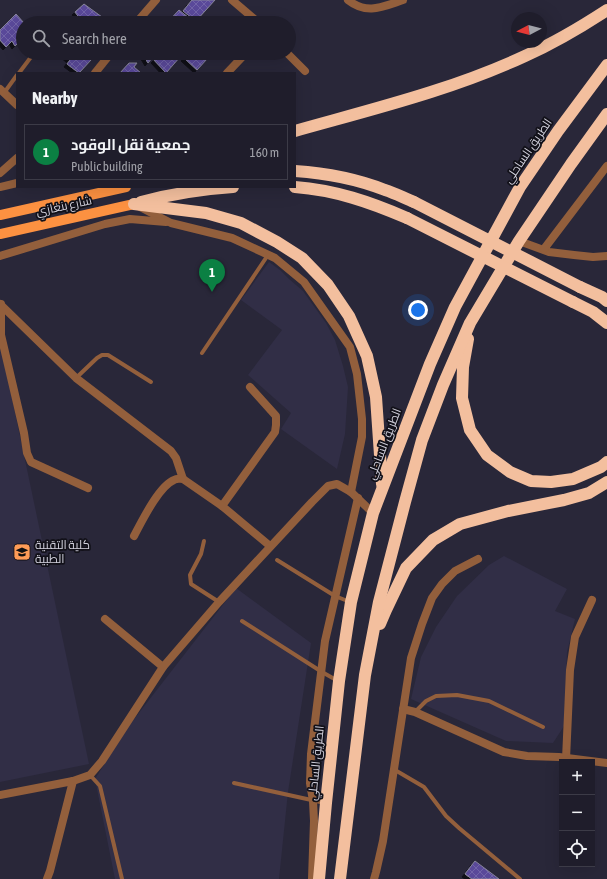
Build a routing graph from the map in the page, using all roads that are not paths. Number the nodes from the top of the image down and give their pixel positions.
1 (156, 0) edge
2 (232, 0) edge
3 (348, 0) edge
4 (403, 0) edge
5 (607, 10) edge
6 (142, 16) edge
7 (251, 16) edge
8 (29, 60) edge
9 (105, 60) edge
10 (239, 60) edge
11 (294, 60) edge
12 (607, 65) edge
13 (305, 71) dead end
14 (20, 72) edge
15 (96, 72) edge
16 (228, 72) edge
17 (16, 76) edge
18 (2, 91) edge
19 (16, 104) edge
20 (607, 114) edge
21 (296, 131) edge
22 (16, 159) edge
23 (607, 166) edge
24 (296, 171) edge
25 (0, 173) edge
26 (16, 183) edge
27 (0, 186) edge
28 (296, 187) edge
29 (121, 188) edge
30 (221, 188) edge
31 (134, 204) junction
32 (0, 214) edge
33 (171, 223) junction
34 (0, 234) edge
35 (519, 241) junction
36 (544, 249) junction
37 (268, 254) junction
38 (0, 256) edge
39 (606, 256) edge
40 (607, 301) edge
41 (0, 304) edge
42 (470, 323) junction
43 (607, 323) edge
44 (202, 353) dead end
45 (76, 378) junction
46 (151, 382) dead end
47 (250, 387) dead end
48 (607, 462) edge
49 (183, 479) junction
50 (607, 482) edge
51 (88, 488) dead end
52 (382, 488) junction
53 (351, 492) junction
54 (358, 498) junction
55 (222, 506) junction
56 (373, 513) junction
57 (134, 536) dead end
58 (204, 541) dead end
59 (270, 546) junction
60 (478, 559) dead end
61 (277, 560) dead end
62 (335, 596) junction
63 (592, 600) dead end
64 (219, 602) junction
65 (350, 602) junction
66 (106, 619) dead end
67 (242, 621) dead end
68 (163, 667) junction
69 (322, 672) junction
70 (365, 675) junction
71 (339, 681) junction
72 (403, 709) junction
73 (415, 712) junction
74 (543, 728) dead end
75 (566, 759) joint
76 (595, 763) edge
77 (607, 764) edge
78 (395, 770) junction
79 (90, 776) junction
80 (73, 781) junction
81 (234, 783) dead end
82 (0, 796) edge
83 (313, 801) junction
84 (326, 803) junction
85 (47, 879) edge
86 (122, 879) edge
87 (312, 879) edge
88 (319, 879) edge
89 (340, 879) edge
90 (374, 879) edge
91 (520, 879) edge

1 - 6 street
2 - 7 street
3 - 4 street
5 - 21 highway
8 - 14 lane
9 - 15 street
10 - 16 street
11 - 13 street
12 - 52 highway, الطريق الساحلي
17 - 18 lane
18 - 19 street
20 - 35 highway
22 - 25 street
23 - 36 street
24 - 40 highway, bridge
26 - 27 street
28 - 43 highway, bridge
29 - 32 main road, شارع بنغازي
30 - 31 highway
31 - 33 street
31 - 34 main road, شارع بنغازي
31 - 52 highway
33 - 37 street
33 - 38 street
35 - 36 street
35 - 42 highway
36 - 39 street
37 - 44 lane
37 - 53 street
41 - 45 street
41 - 51 street
42 - 48 highway
42 - 70 highway
45 - 46 lane
45 - 49 street
47 - 55 street
49 - 55 street
49 - 57 street
50 - 70 highway
52 - 56 highway, الطريق الساحلي
53 - 54 street
53 - 59 street
54 - 56 street
54 - 62 street
55 - 59 street
56 - 65 highway, الطريق الساحلي
58 - 64 lane
59 - 64 street
60 - 72 street
61 - 62 lane
62 - 65 lane
62 - 69 street
63 - 75 street
64 - 68 street
65 - 71 highway, الطريق الساحلي
66 - 68 street
67 - 69 lane
68 - 79 street
69 - 71 lane
69 - 83 street
70 - 89 highway
71 - 84 highway, الطريق الساحلي
72 - 73 street
72 - 78 street
73 - 74 lane
73 - 75 street
76 - 77 street
78 - 90 street
78 - 91 lane
79 - 80 street
79 - 86 lane
80 - 82 street
80 - 85 street
81 - 83 lane
83 - 84 lane
83 - 87 street
84 - 88 highway, الطريق الساحلي

